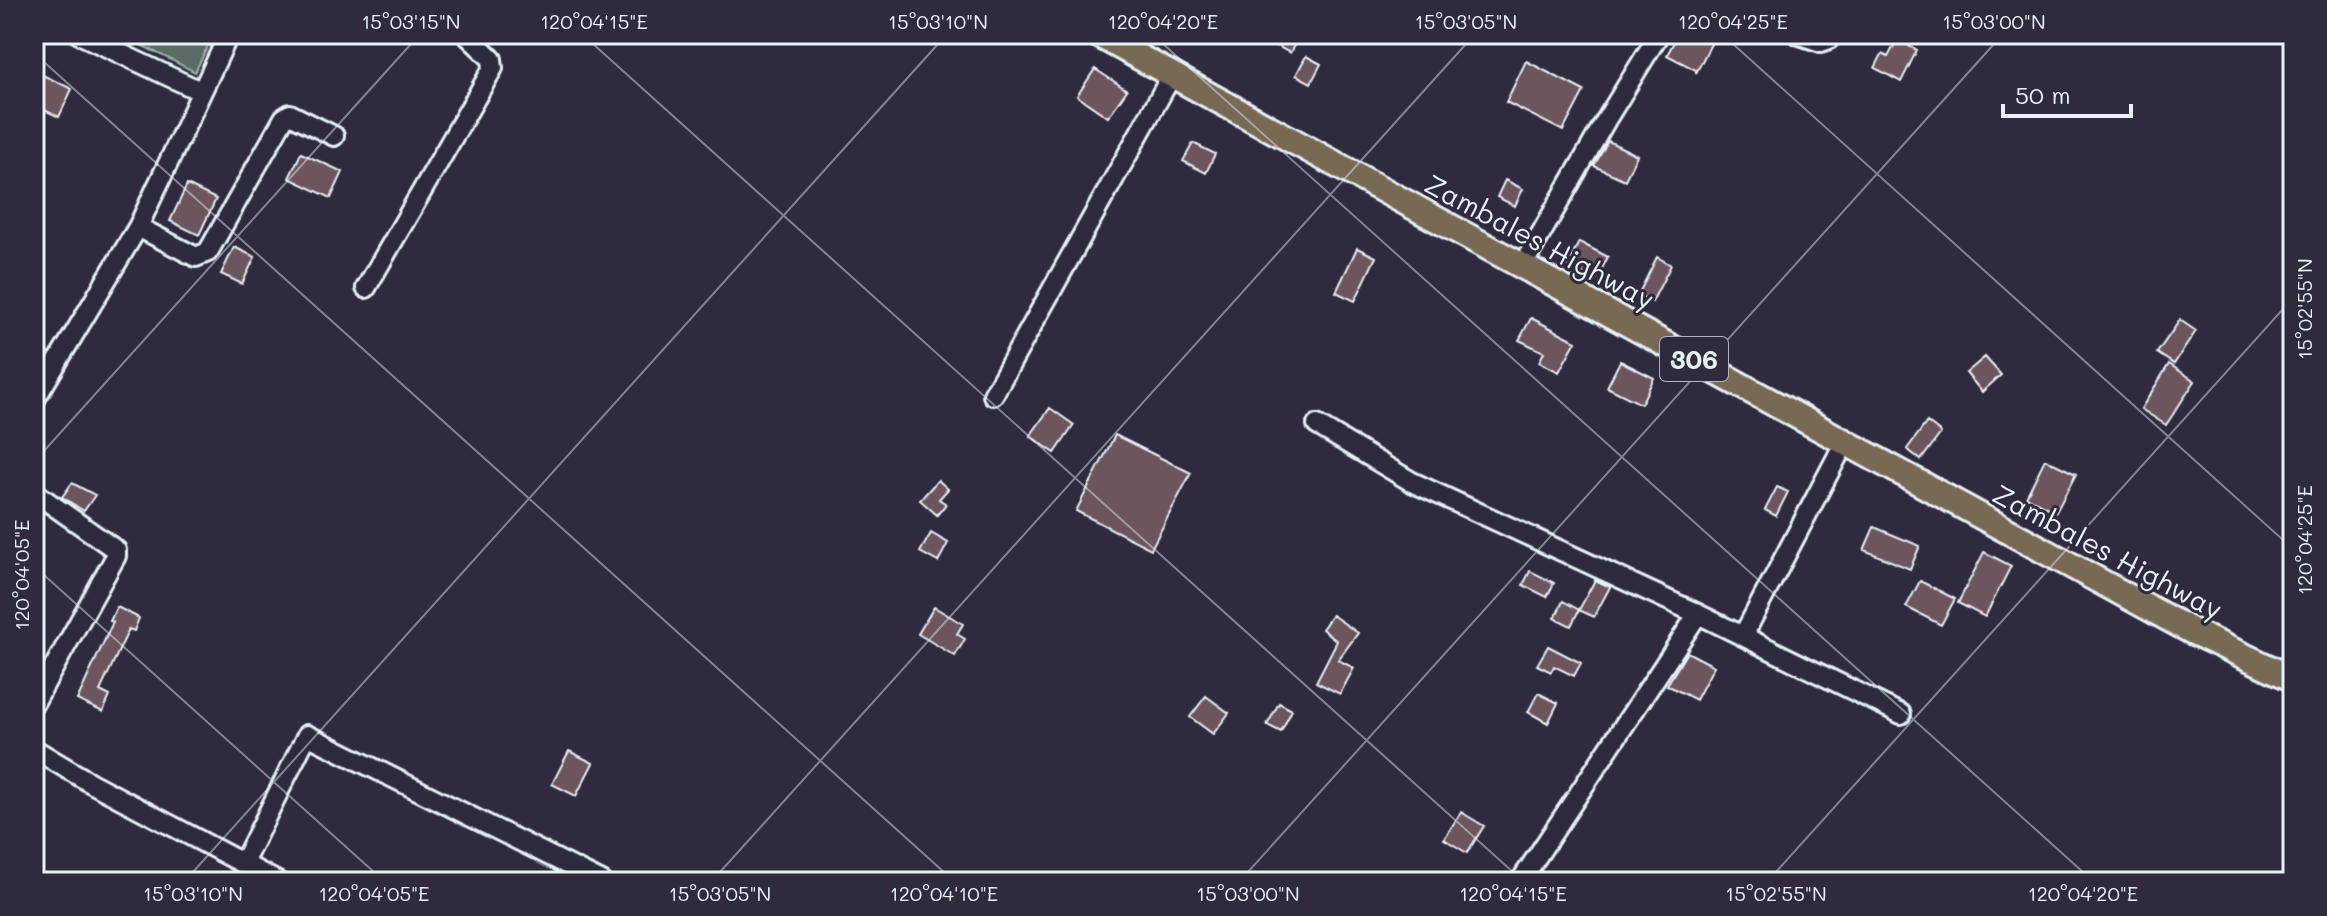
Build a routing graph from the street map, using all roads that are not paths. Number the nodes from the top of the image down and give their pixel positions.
1 (79, 34) edge
2 (229, 34) edge
3 (466, 34) edge
4 (1097, 34) edge
5 (1659, 34) edge
6 (1797, 34) edge
7 (1829, 39) dead end
8 (1172, 75) junction
9 (200, 91) junction
10 (334, 136) dead end
11 (138, 227) junction
12 (1523, 265) junction
13 (366, 288) dead end
14 (993, 395) dead end
15 (34, 401) edge
16 (1317, 425) dead end
17 (1845, 442) junction
18 (34, 492) edge
19 (1698, 614) junction
20 (1743, 636) junction
21 (2293, 679) edge
22 (34, 703) edge
23 (1901, 714) dead end
24 (34, 749) edge
25 (243, 863) junction
26 (278, 882) edge
27 (602, 882) edge
28 (1520, 882) edge

1 - 9 street
2 - 9 street
3 - 13 street
4 - 8 main road, Zambales Highway / 306
5 - 12 street
6 - 7 street
8 - 12 main road, Zambales Highway / 306
8 - 14 street
9 - 11 street
10 - 11 street
11 - 15 street
12 - 17 main road, Zambales Highway / 306
16 - 19 street
17 - 20 street
17 - 21 main road, Zambales Highway / 306
18 - 22 street
19 - 20 street
19 - 28 street
20 - 23 street
24 - 25 street
25 - 26 street
25 - 27 street

